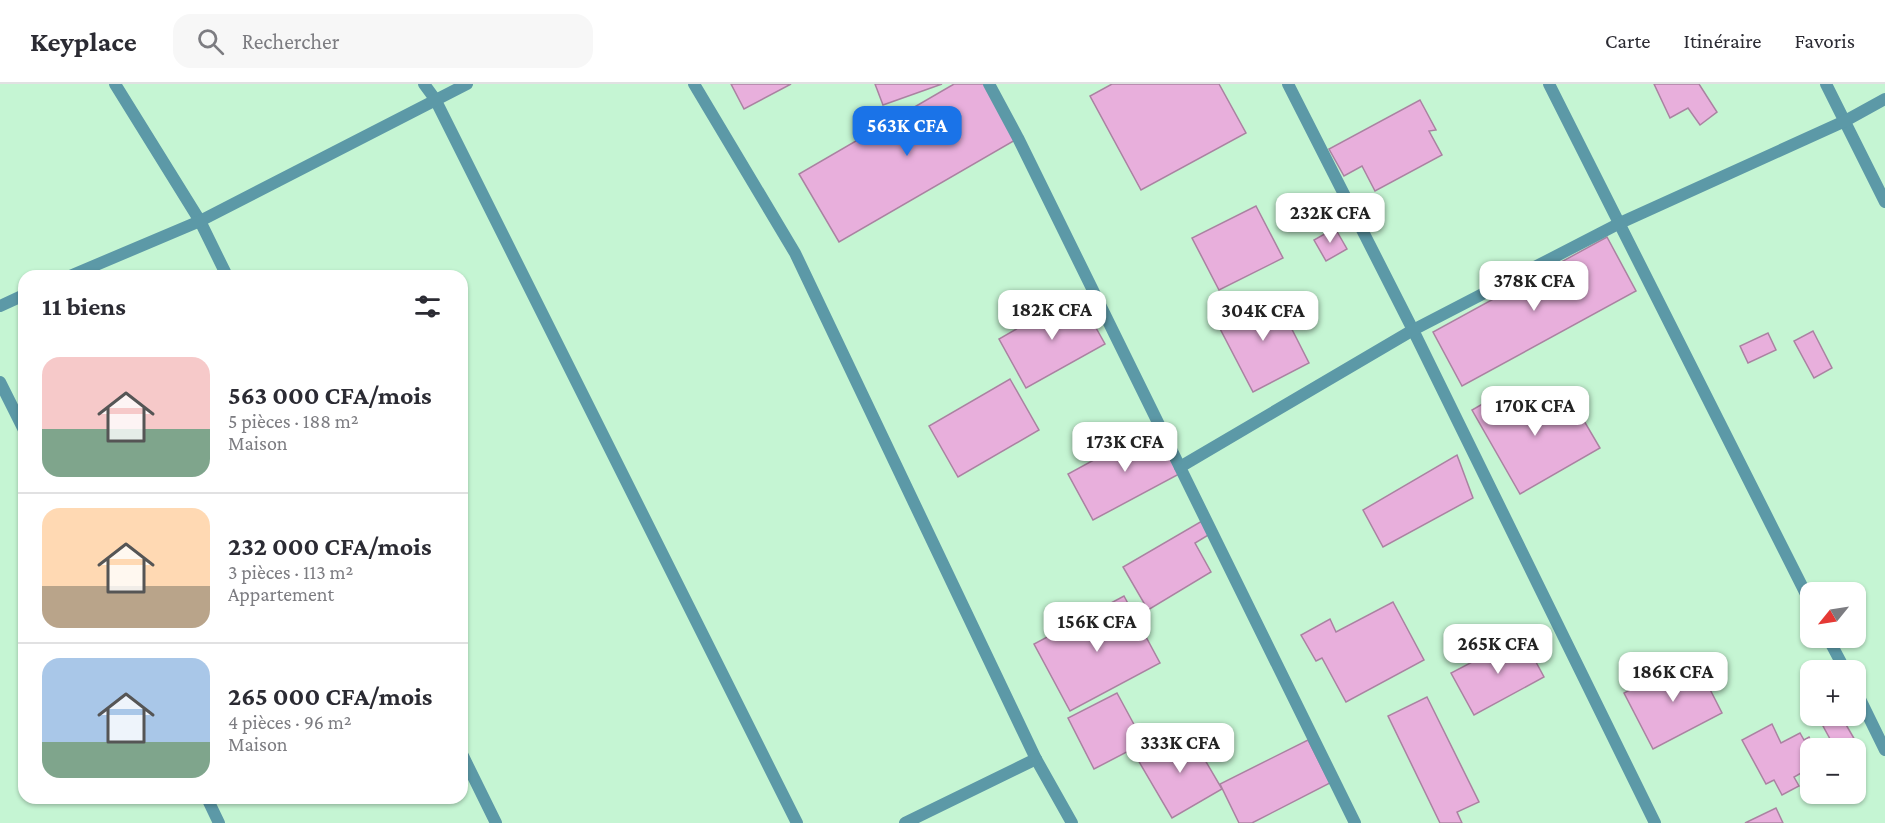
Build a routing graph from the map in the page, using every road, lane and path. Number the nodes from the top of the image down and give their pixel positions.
1 (115, 84) edge
2 (424, 84) edge
3 (467, 84) edge
4 (694, 84) edge
5 (989, 84) edge
6 (1288, 84) edge
7 (1549, 84) edge
8 (1826, 84) edge
9 (435, 99) junction
10 (1885, 99) edge
11 (1845, 121) junction
12 (1885, 202) edge
13 (200, 221) junction
14 (1620, 223) junction
15 (84, 270) edge
16 (224, 270) edge
17 (18, 298) edge
18 (0, 306) edge
19 (1413, 330) junction
20 (0, 382) edge
21 (18, 418) edge
22 (1180, 467) junction
23 (1800, 582) edge
24 (1866, 711) edge
25 (1885, 750) edge
26 (1036, 759) junction
27 (468, 766) edge
28 (210, 804) edge
29 (219, 823) edge
30 (496, 823) edge
31 (797, 823) edge
32 (905, 823) edge
33 (1072, 823) edge
34 (1355, 823) edge
35 (1655, 823) edge

1 - 13 street
2 - 9 street
3 - 9 street
4 - 26 street
5 - 22 street
6 - 19 street
7 - 14 street
8 - 11 street
9 - 13 street
9 - 31 street
10 - 11 street
11 - 12 street
11 - 14 street
13 - 15 street
13 - 16 street
14 - 19 street
14 - 23 street
17 - 18 street
19 - 22 street
19 - 35 street
20 - 21 street
22 - 34 street
24 - 25 street
26 - 32 street
26 - 33 street
27 - 30 street
28 - 29 street

